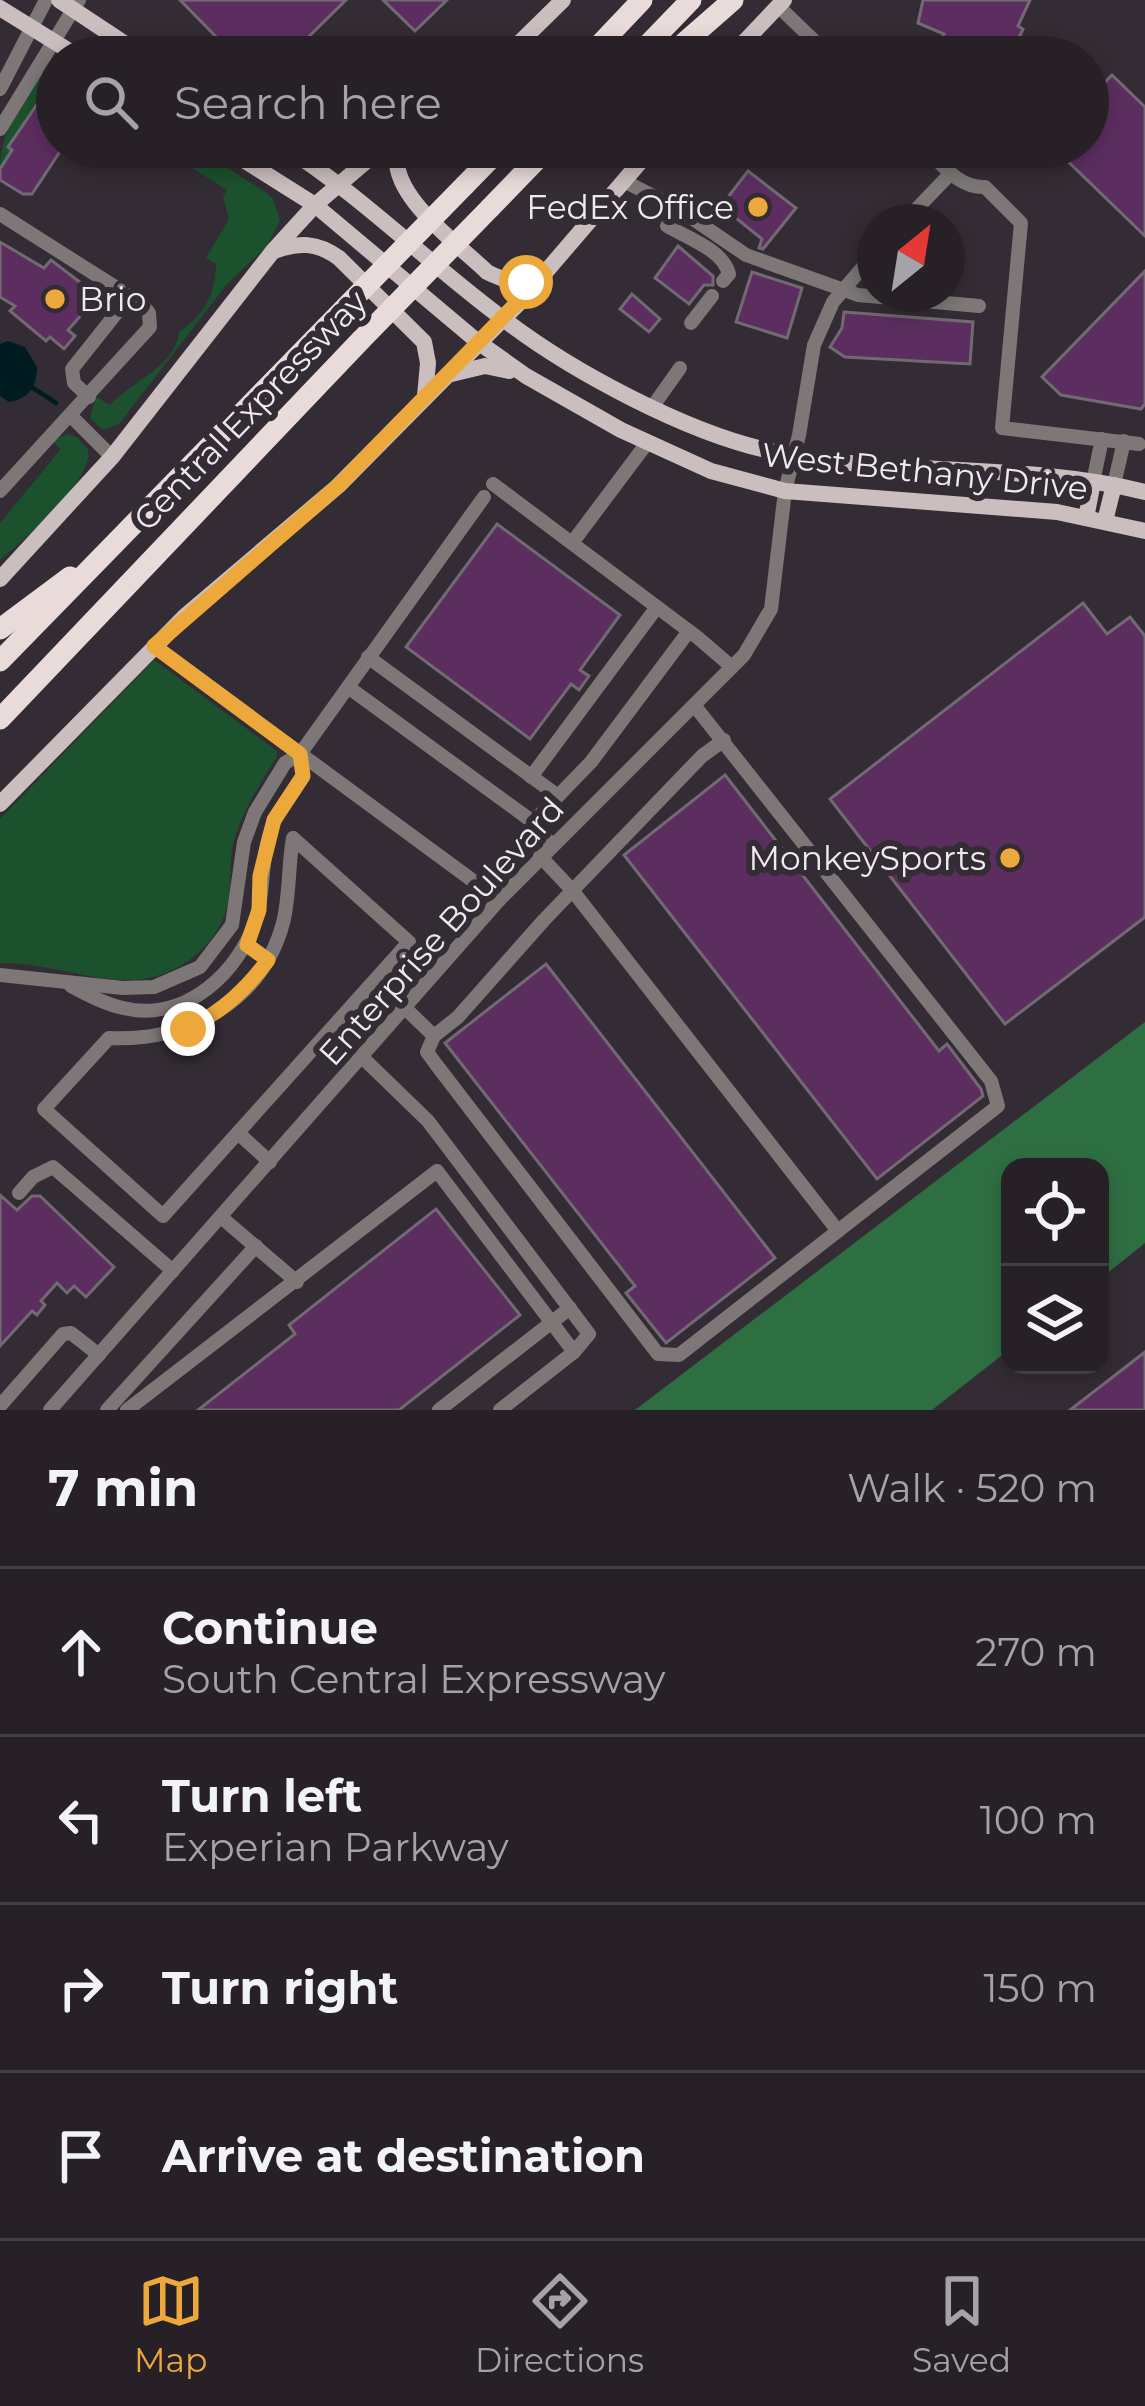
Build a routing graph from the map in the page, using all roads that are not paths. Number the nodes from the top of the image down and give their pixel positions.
1 (46, 0) edge
2 (563, 0) edge
3 (643, 0) edge
4 (692, 0) edge
5 (733, 0) edge
6 (70, 3) edge
7 (781, 3) edge
8 (0, 8) edge
9 (31, 28) junction
10 (45, 36) edge
11 (54, 36) edge
12 (116, 36) edge
13 (526, 36) edge
14 (608, 36) edge
15 (657, 36) edge
16 (692, 36) edge
17 (750, 36) edge
18 (812, 36) edge
19 (36, 68) edge
20 (0, 89) edge
21 (0, 130) edge
22 (256, 168) edge
23 (317, 168) edge
24 (358, 168) edge
25 (396, 168) edge
26 (482, 168) edge
27 (528, 168) edge
28 (635, 168) edge
29 (946, 168) edge
30 (951, 173) junction
31 (624, 181) junction
32 (340, 183) junction
33 (921, 204) edge
34 (315, 205) junction
35 (0, 214) edge
36 (667, 226) dead end
37 (273, 251) junction
38 (857, 273) edge
39 (545, 274) junction
40 (723, 281) dead end
41 (843, 288) junction
42 (130, 296) junction
43 (712, 296) dead end
44 (979, 306) dead end
45 (502, 319) junction
46 (691, 323) dead end
47 (478, 342) junction
48 (680, 368) dead end
49 (446, 375) junction
50 (526, 376) junction
51 (89, 397) junction
52 (425, 397) junction
53 (653, 406) junction
54 (71, 416) junction
55 (1102, 439) junction
56 (647, 442) junction
57 (795, 455) junction
58 (112, 457) junction
59 (1093, 482) junction
60 (1114, 485) junction
61 (785, 490) junction
62 (0, 491) edge
63 (1145, 492) edge
64 (1096, 519) junction
65 (1145, 531) edge
66 (572, 543) junction
67 (106, 553) junction
68 (0, 579) edge
69 (657, 607) junction
70 (0, 629) edge
71 (689, 631) junction
72 (154, 646) junction
73 (368, 658) junction
74 (0, 661) edge
75 (732, 668) junction
76 (348, 687) junction
77 (694, 705) junction
78 (0, 719) edge
79 (724, 740) junction
80 (300, 754) junction
81 (531, 777) junction
82 (558, 796) junction
83 (0, 803) edge
84 (532, 823) junction
85 (249, 827) junction
86 (270, 834) junction
87 (551, 844) junction
88 (540, 856) junction
89 (572, 890) junction
90 (499, 900) junction
91 (227, 932) junction
92 (247, 945) junction
93 (268, 960) junction
94 (0, 975) edge
95 (66, 984) junction
96 (405, 1008) junction
97 (434, 1036) junction
98 (362, 1058) junction
99 (238, 1132) junction
100 (270, 1162) junction
101 (19, 1193) dead end
102 (221, 1217) junction
103 (838, 1231) junction
104 (256, 1246) junction
105 (173, 1271) junction
106 (297, 1282) junction
107 (570, 1309) junction
108 (551, 1322) junction
109 (574, 1352) junction
110 (99, 1355) junction
111 (0, 1406) edge
112 (50, 1410) edge
113 (107, 1410) edge
114 (128, 1410) edge
115 (439, 1410) edge
116 (500, 1410) edge

1 - 9 street
2 - 13 main road
3 - 14 highway
4 - 15 highway
5 - 16 highway
6 - 11 street
6 - 12 main road
7 - 17 main road
7 - 18 street
8 - 9 main road
9 - 10 main road
9 - 20 street
19 - 21 street
22 - 34 main road, West Bethany Drive
23 - 32 main road, West Bethany Drive
24 - 32 main road
25 - 39 main road
26 - 67 highway, Central Expressway, bridge
27 - 78 highway, Central Expressway, bridge
28 - 31 main road
29 - 30 street
30 - 33 street
30 - 55 street
31 - 39 main road
31 - 41 street
32 - 34 main road
32 - 45 main road, West Bethany Drive
34 - 37 main road
34 - 47 main road, West Bethany Drive
35 - 42 street
36 - 40 street
37 - 52 main road
37 - 58 main road
38 - 41 street, Enterprise Boulevard
39 - 45 main road
41 - 44 street
41 - 57 street, Enterprise Boulevard
42 - 51 street
42 - 51 street
43 - 46 street
45 - 47 main road
45 - 53 main road, West Bethany Drive
47 - 49 main road
47 - 50 main road, West Bethany Drive
48 - 53 street
49 - 50 main road
49 - 52 main road
50 - 56 main road, West Bethany Drive
51 - 54 street
52 - 72 main road
53 - 57 main road, West Bethany Drive
54 - 58 street
54 - 62 street
55 - 59 street
55 - 60 street
56 - 61 main road, West Bethany Drive
56 - 66 street
57 - 59 main road, West Bethany Drive
57 - 61 street, Enterprise Boulevard
58 - 68 main road
59 - 60 main road, West Bethany Drive
59 - 64 main road
60 - 63 main road, West Bethany Drive
60 - 64 main road
61 - 64 main road, West Bethany Drive
61 - 75 street, Enterprise Boulevard
64 - 65 main road, West Bethany Drive
66 - 69 street
66 - 73 street
67 - 70 highway
67 - 74 highway, Central Expressway
69 - 71 street
69 - 81 street
71 - 75 street
71 - 82 street
72 - 80 street
72 - 83 main road
73 - 76 street
73 - 81 street
75 - 77 street, Enterprise Boulevard
76 - 80 street
76 - 84 street
77 - 79 street
77 - 87 street, Enterprise Boulevard
79 - 89 street
79 - 103 street
80 - 85 street
80 - 86 street
80 - 90 street
81 - 82 street
82 - 84 street
84 - 87 street
85 - 86 street
85 - 91 street
86 - 92 street
87 - 88 street, Enterprise Boulevard
88 - 89 street
88 - 90 street, Enterprise Boulevard
89 - 97 street
89 - 103 street
90 - 96 street, Enterprise Boulevard
91 - 92 street
91 - 95 street
92 - 93 street
92 - 95 street
93 - 99 street
93 - 99 street
94 - 95 street
96 - 97 street
96 - 98 street, Enterprise Boulevard
97 - 103 street
98 - 100 street, Enterprise Boulevard
98 - 107 street
99 - 100 street
100 - 102 street, Enterprise Boulevard
101 - 105 street
102 - 104 street
102 - 105 street, Enterprise Boulevard
104 - 106 street
104 - 113 street
105 - 110 street, Enterprise Boulevard
106 - 108 street
106 - 114 street
107 - 108 street
107 - 109 street
108 - 109 street
108 - 115 street
109 - 116 street
110 - 111 street
110 - 112 street, Enterprise Boulevard

